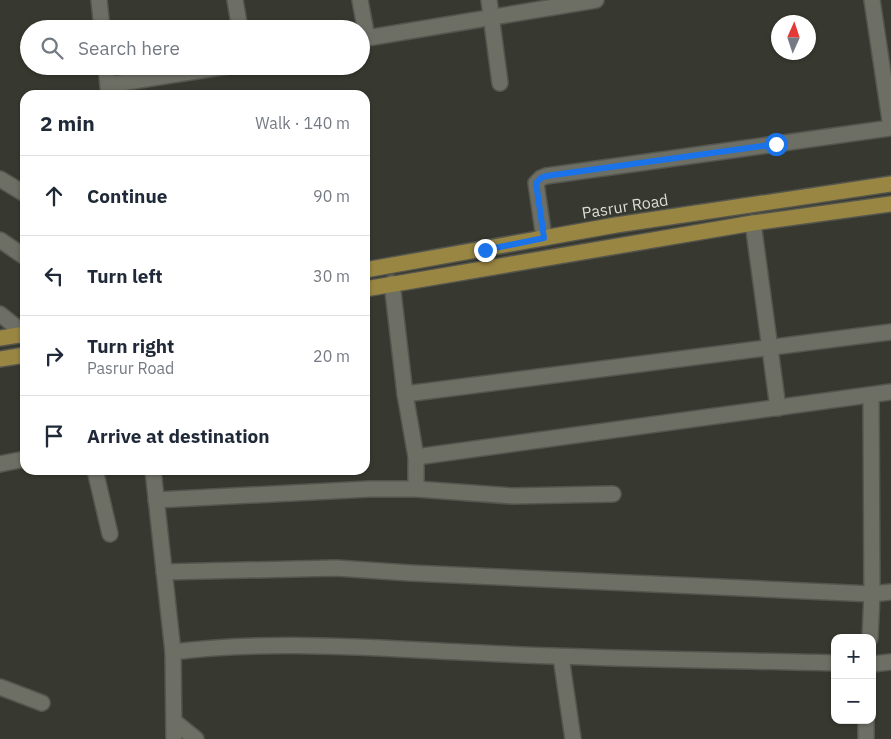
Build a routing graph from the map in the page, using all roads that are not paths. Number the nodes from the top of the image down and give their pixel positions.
1 (99, 0) edge
2 (235, 0) edge
3 (360, 0) edge
4 (489, 0) edge
5 (596, 0) edge
6 (872, 0) edge
7 (492, 17) junction
8 (101, 20) edge
9 (238, 20) edge
10 (362, 20) edge
11 (370, 37) edge
12 (107, 75) edge
13 (183, 75) edge
14 (500, 83) dead end
15 (109, 90) edge
16 (891, 128) edge
17 (0, 179) edge
18 (891, 184) edge
19 (20, 191) edge
20 (891, 204) edge
21 (753, 223) junction
22 (544, 238) junction
23 (0, 240) edge
24 (20, 254) edge
25 (370, 269) edge
26 (392, 284) junction
27 (370, 288) edge
28 (0, 314) edge
29 (20, 330) edge
30 (891, 332) edge
31 (20, 335) edge
32 (0, 338) edge
33 (770, 347) junction
34 (20, 355) edge
35 (0, 359) edge
36 (891, 392) edge
37 (405, 394) junction
38 (871, 395) junction
39 (778, 408) junction
40 (416, 457) junction
41 (20, 460) edge
42 (0, 464) edge
43 (96, 475) edge
44 (154, 475) edge
45 (416, 489) junction
46 (613, 494) dead end
47 (156, 500) junction
48 (110, 534) dead end
49 (164, 572) junction
50 (891, 592) edge
51 (872, 594) junction
52 (870, 634) edge
53 (173, 652) junction
54 (561, 657) junction
55 (891, 662) edge
56 (831, 663) edge
57 (876, 664) edge
58 (0, 687) edge
59 (42, 703) dead end
60 (175, 722) junction
61 (866, 724) edge
62 (174, 739) edge
63 (196, 739) edge
64 (573, 739) edge
65 (866, 739) edge

1 - 8 street
2 - 9 street
3 - 10 street
4 - 7 street
5 - 7 street
6 - 16 street
7 - 11 street
7 - 14 street
12 - 15 street
13 - 15 street
16 - 22 street
17 - 19 street
18 - 22 main road, Pasrur Road
20 - 21 main road
21 - 26 main road
21 - 33 street
22 - 25 main road, Pasrur Road
23 - 24 street
26 - 27 main road
26 - 37 street
28 - 29 street
30 - 33 street
31 - 32 main road
33 - 37 street
33 - 39 street
34 - 35 main road
36 - 38 street
37 - 40 street
38 - 39 street
38 - 51 street
39 - 40 street
40 - 45 street
41 - 42 street
43 - 48 street
44 - 47 street
45 - 46 street
45 - 47 street
47 - 49 street
49 - 51 street
49 - 53 street
50 - 51 street
51 - 52 street
53 - 54 street
53 - 60 street
54 - 56 street
54 - 64 street
55 - 57 street
58 - 59 street
60 - 62 street
60 - 63 street
61 - 65 street

